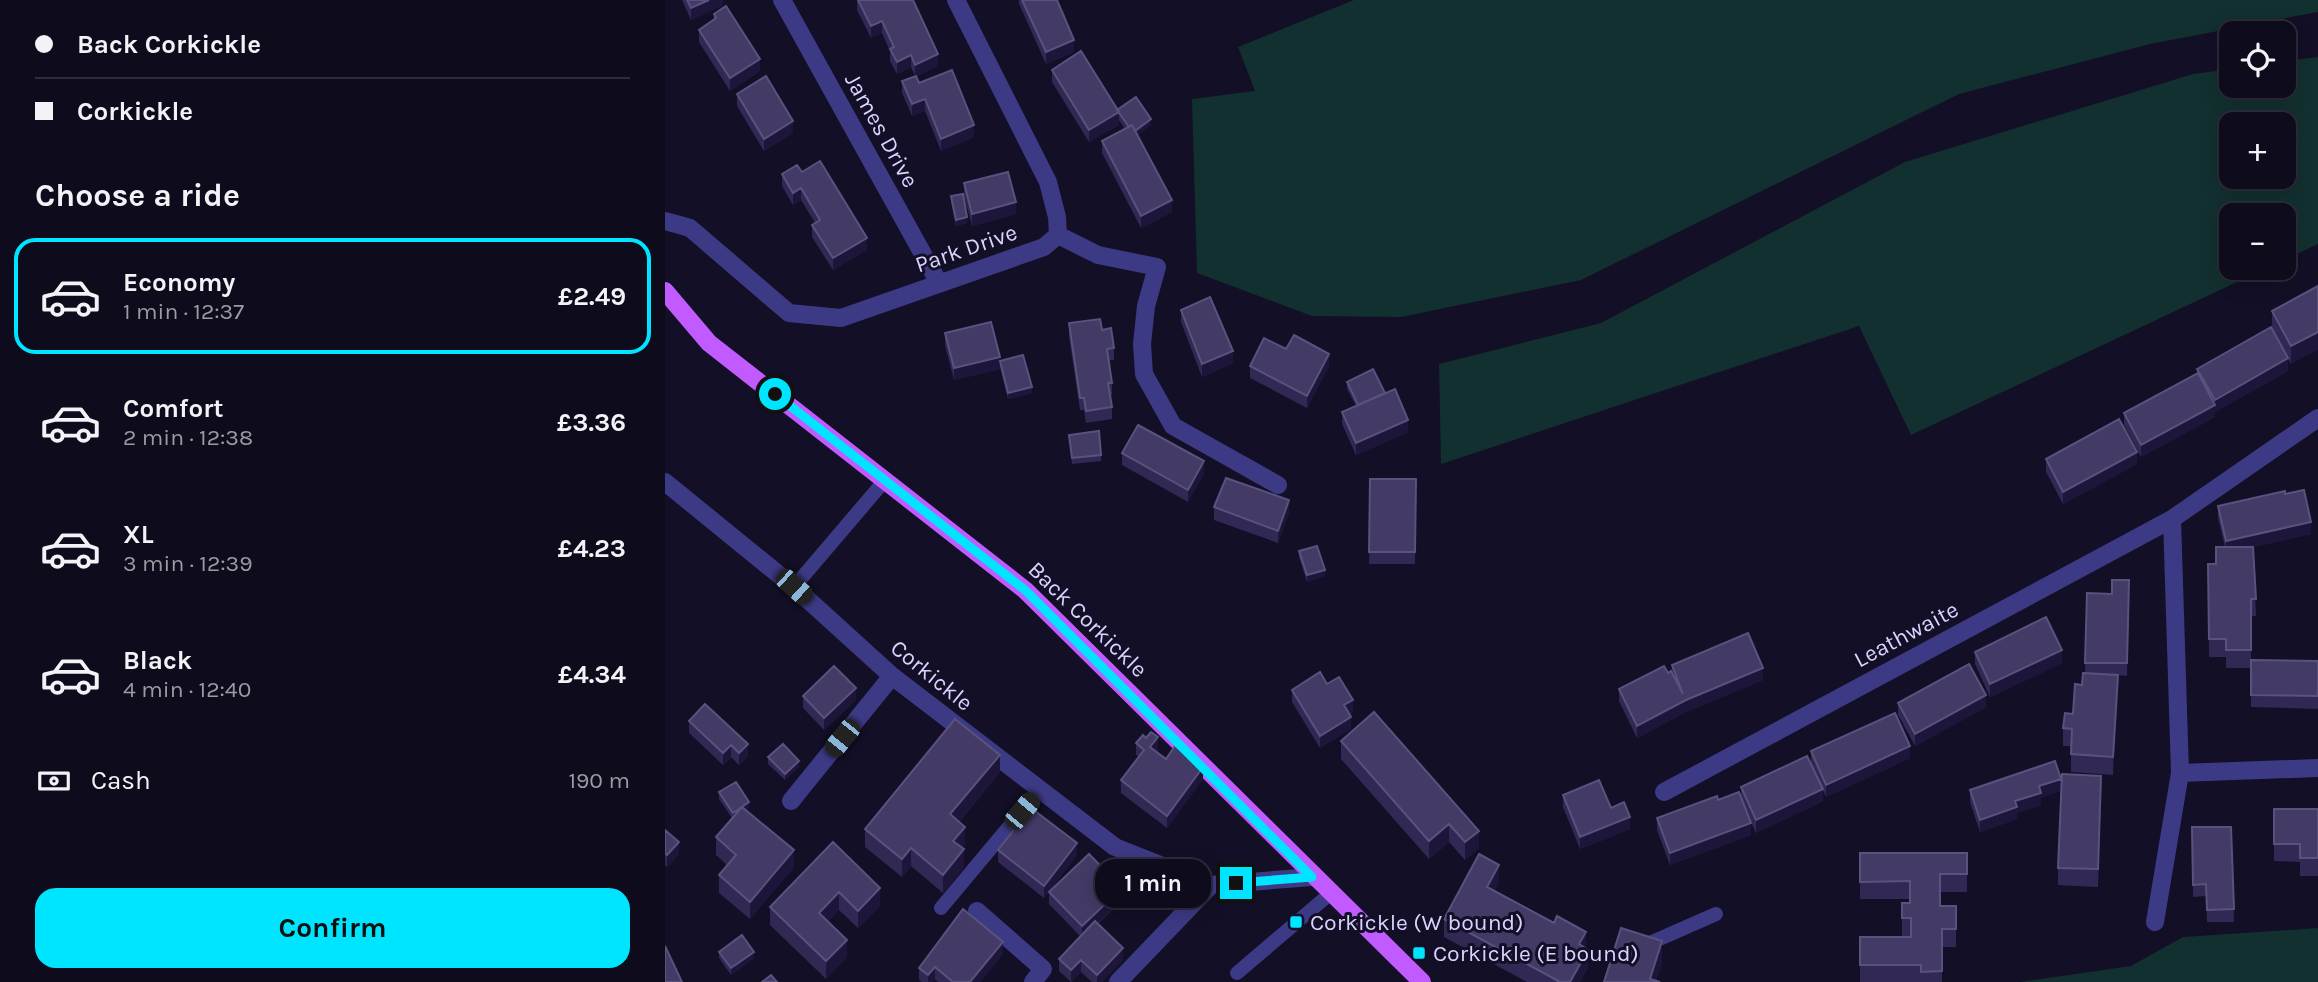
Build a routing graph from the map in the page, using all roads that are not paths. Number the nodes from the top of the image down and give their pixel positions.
1 (782, 0) edge
2 (956, 0) edge
3 (665, 221) edge
4 (1058, 235) junction
5 (939, 283) junction
6 (665, 291) edge
7 (2318, 418) edge
8 (886, 479) junction
9 (665, 482) edge
10 (1277, 485) dead end
11 (2172, 519) junction
12 (794, 587) junction
13 (892, 676) junction
14 (2318, 768) edge
15 (2180, 773) junction
16 (1038, 792) junction
17 (1664, 792) dead end
18 (791, 801) dead end
19 (1312, 877) junction
20 (1211, 885) junction
21 (1331, 893) junction
22 (941, 908) dead end
23 (977, 911) dead end
24 (1716, 914) dead end
25 (2155, 922) dead end
26 (1623, 955) edge
27 (1237, 973) dead end
28 (1033, 982) edge
29 (1118, 982) edge
30 (1422, 982) edge

1 - 5 street, James Drive
2 - 4 street
3 - 5 street, Park Drive
4 - 5 street, Park Drive
4 - 10 street
6 - 8 main road, Back Corkickle
7 - 11 street, Leathwaite
8 - 12 lane
8 - 19 main road, Back Corkickle
9 - 12 street, Corkickle
11 - 15 street
11 - 17 street, Leathwaite
12 - 13 street, Corkickle
13 - 16 street, Corkickle
13 - 18 street
14 - 15 street
15 - 25 street
16 - 20 street, Corkickle
16 - 22 lane
19 - 20 street, Corkickle
19 - 21 main road, Back Corkickle
20 - 29 street
21 - 27 lane
21 - 30 main road, Back Corkickle
23 - 28 street
24 - 26 lane

